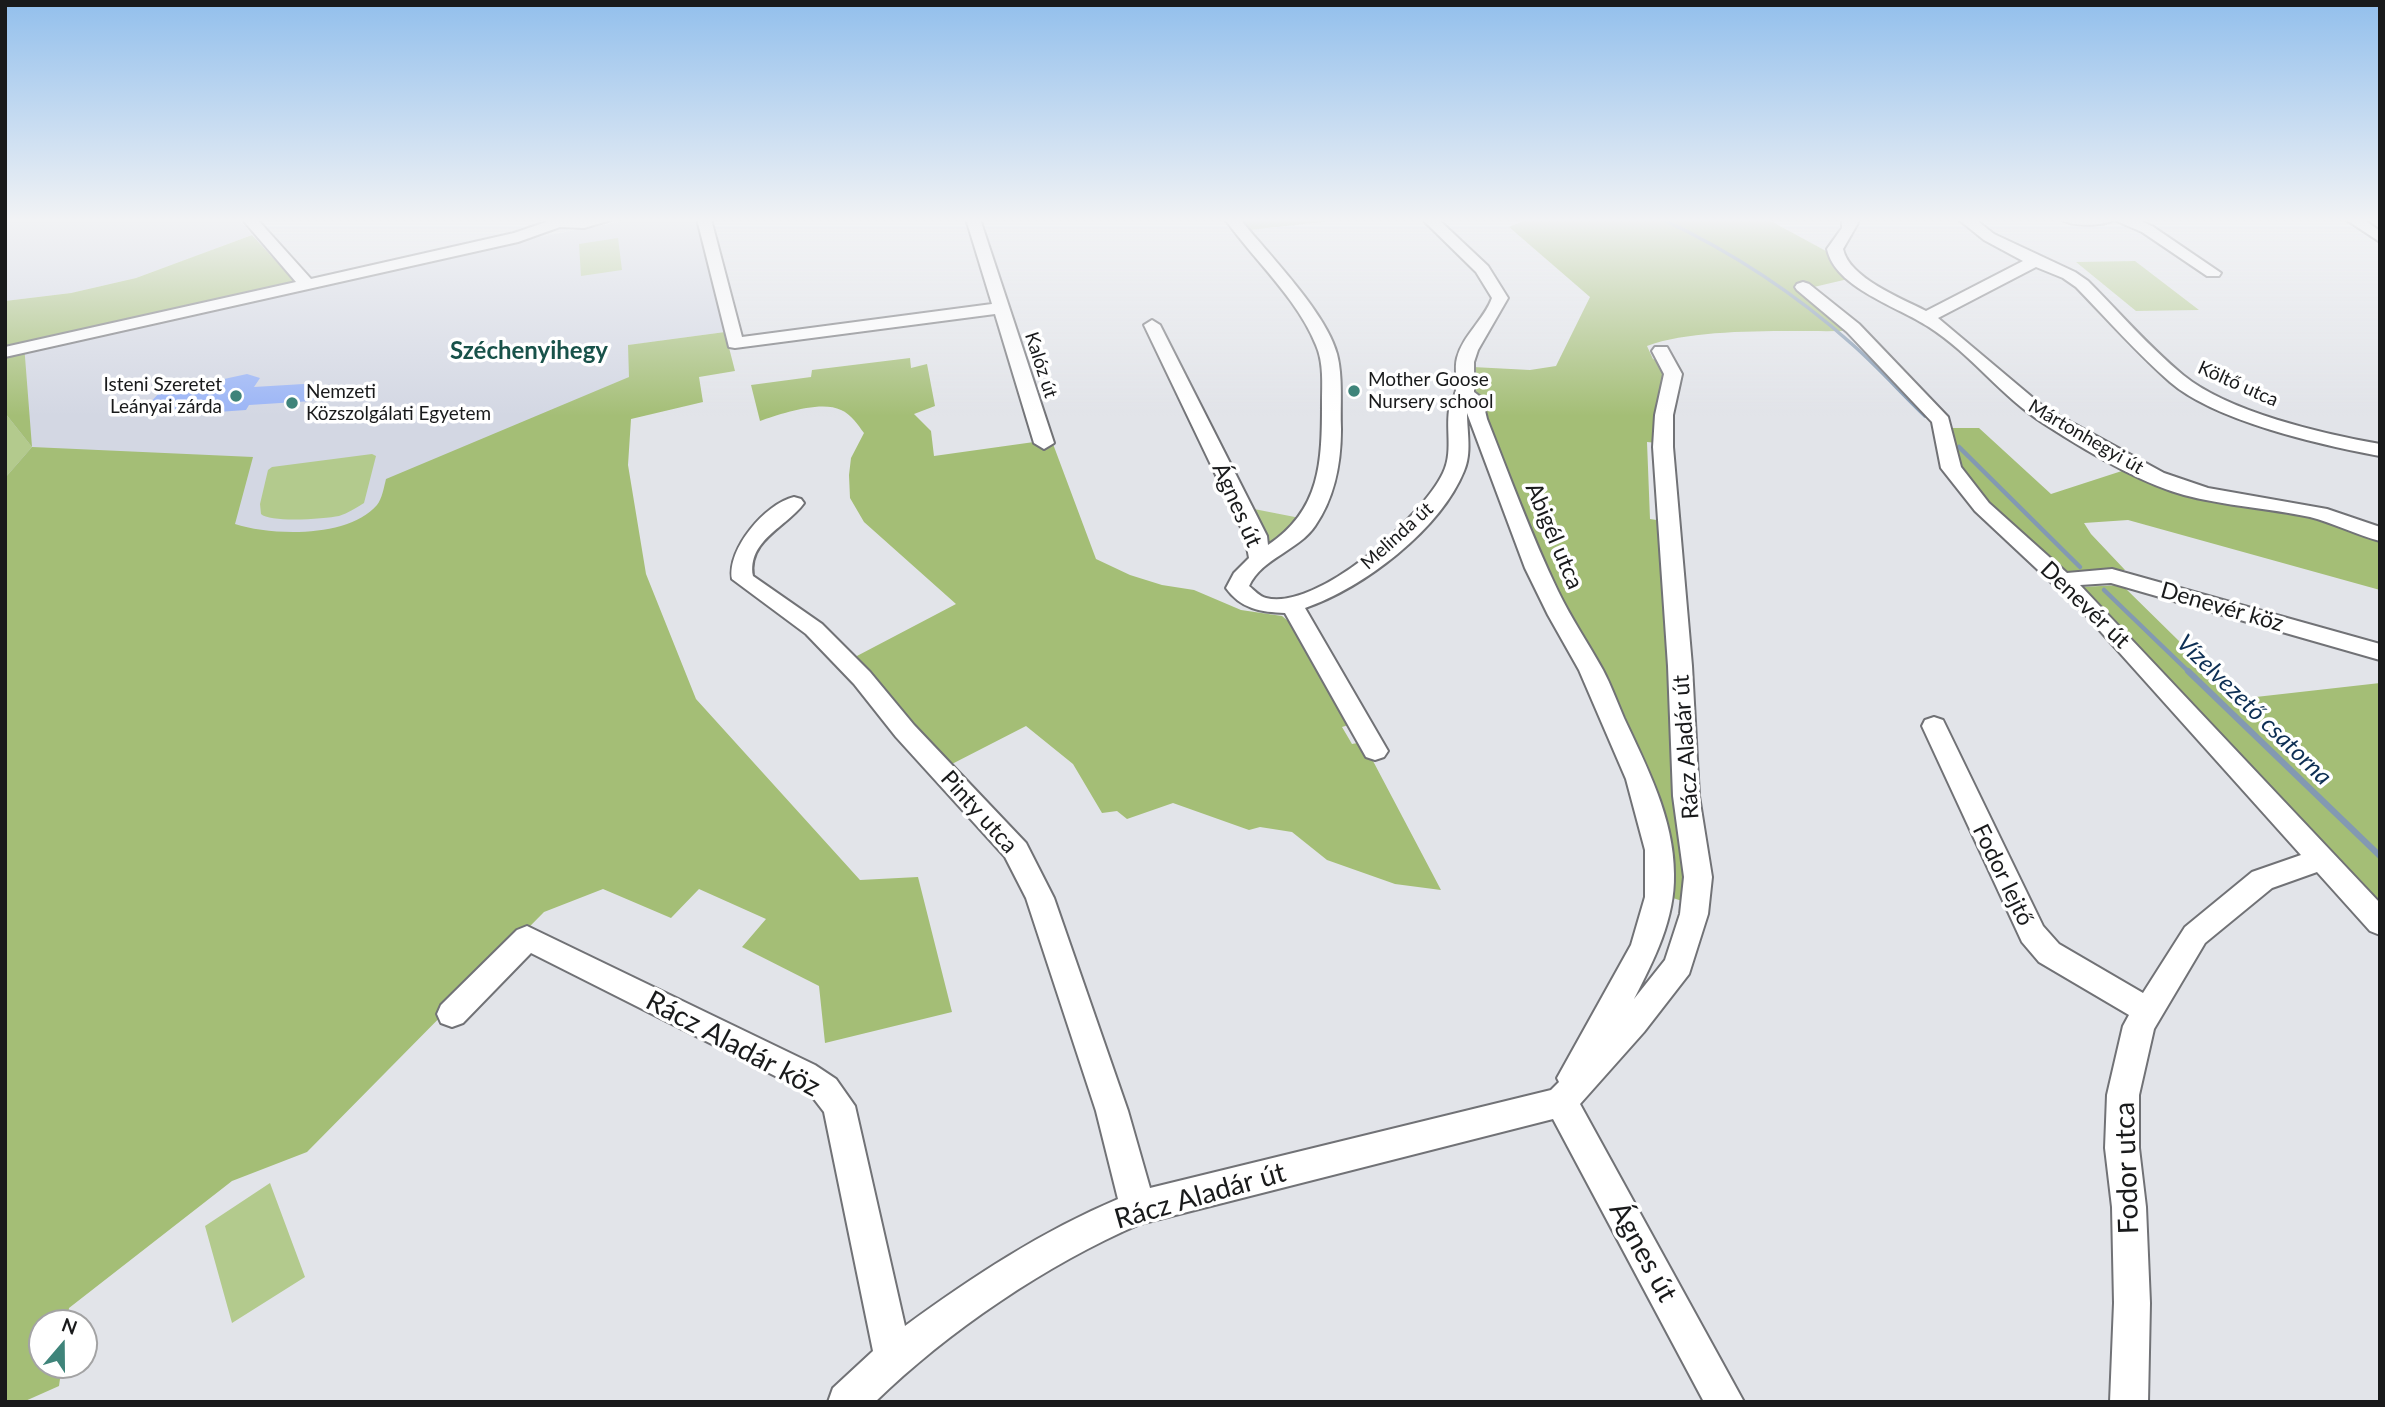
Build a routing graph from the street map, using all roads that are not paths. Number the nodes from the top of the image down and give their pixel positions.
1 (304, 285) edge
2 (720, 285) edge
3 (993, 285) edge
4 (1281, 285) edge
5 (1492, 285) edge
6 (1868, 285) edge
7 (1989, 285) edge
8 (2083, 285) edge
9 (1803, 287) dead end
10 (1000, 308) junction
11 (1927, 317) junction
12 (1152, 325) dead end
13 (1661, 351) dead end
14 (5, 352) edge
15 (1464, 394) junction
16 (1044, 443) dead end
17 (2380, 450) edge
18 (794, 503) dead end
19 (2380, 535) edge
20 (1260, 561) junction
21 (2063, 580) junction
22 (1293, 607) junction
23 (2380, 652) edge
24 (1603, 698) joint
25 (1934, 726) dead end
26 (1375, 751) dead end
27 (2322, 859) junction
28 (2380, 923) edge
29 (2148, 1011) junction
30 (452, 1014) dead end
31 (1561, 1102) junction
32 (1138, 1208) junction
33 (893, 1357) junction
34 (847, 1402) edge
35 (1725, 1402) edge
36 (2129, 1402) edge

1 - 14 street
2 - 10 street
3 - 10 street, Kalóz út
4 - 20 street
5 - 15 street, Melinda út
6 - 11 street, Mártonhegyi út
7 - 11 street
8 - 17 street, Költő utca
9 - 21 street, Denevér út
10 - 16 street, Kalóz út
11 - 19 street, Mártonhegyi út
12 - 20 street, Ágnes út
13 - 31 street, Rácz Aladár út
15 - 22 street, Melinda út
15 - 24 street, Abigél utca
18 - 32 street, Pinty utca
20 - 22 street, Ágnes út
21 - 23 street, Denevér köz
21 - 27 street, Denevér út
22 - 26 street
24 - 31 street, Rácz Aladár út
25 - 29 street, Fodor lejtő
27 - 28 street, Denevér út
27 - 29 street, Fodor utca
29 - 36 street, Fodor utca
30 - 33 street, Rácz Aladár köz
31 - 32 street, Rácz Aladár út
31 - 35 street, Ágnes út
32 - 33 street, Rácz Aladár út
33 - 34 street, Rácz Aladár út

